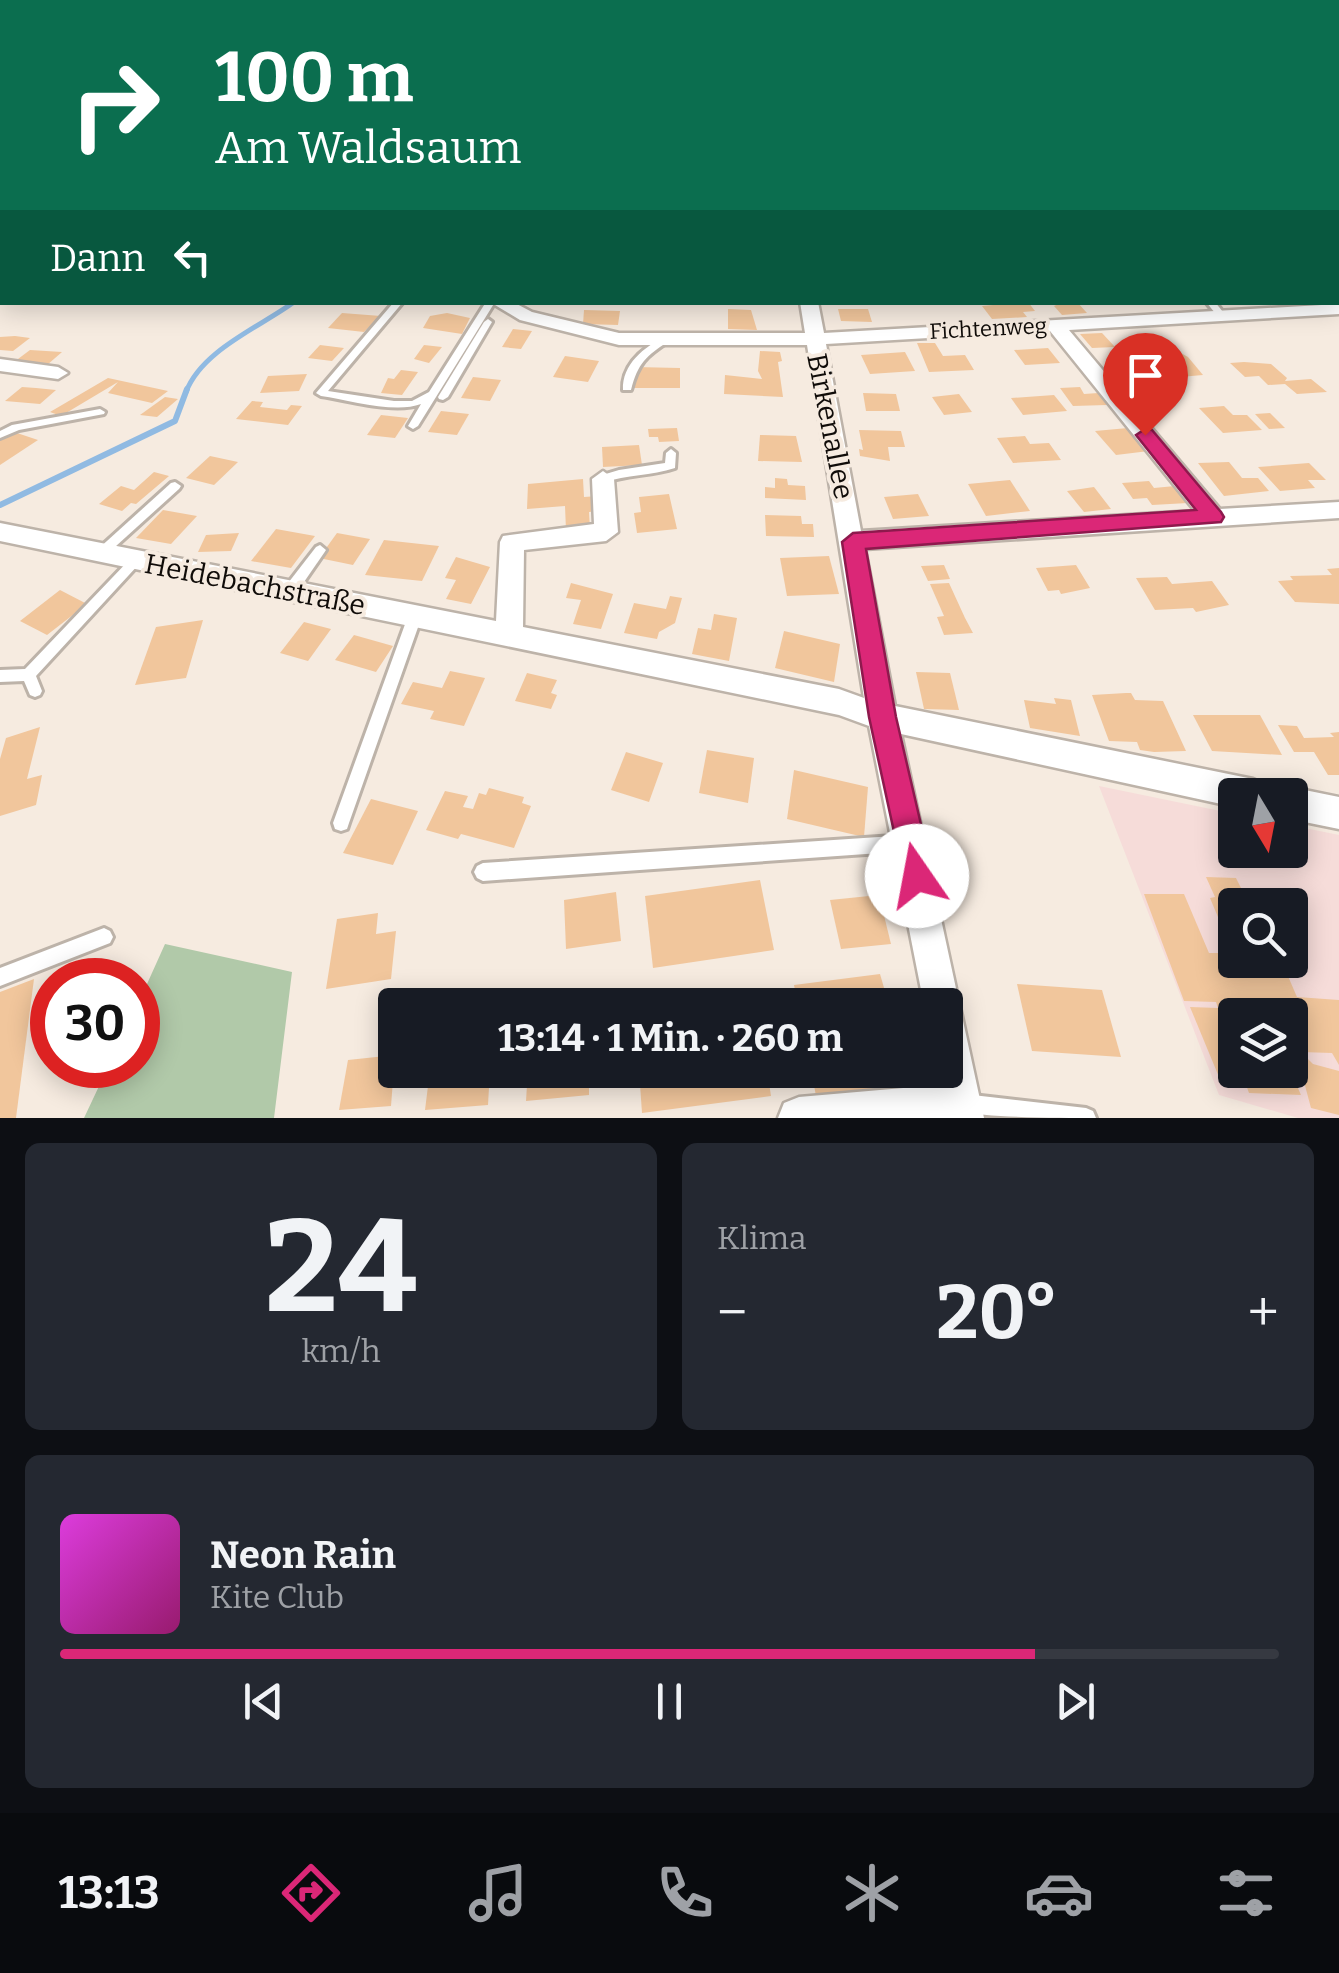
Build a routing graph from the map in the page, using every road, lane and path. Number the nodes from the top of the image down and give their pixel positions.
1 (397, 305) edge
2 (495, 305) edge
3 (501, 305) edge
4 (809, 305) edge
5 (1338, 305) edge
6 (1216, 310) edge
7 (1055, 325) junction
8 (666, 339) junction
9 (814, 339) junction
10 (0, 364) edge
11 (58, 374) dead end
12 (627, 388) dead end
13 (438, 396) junction
14 (100, 412) dead end
15 (413, 426) dead end
16 (0, 435) edge
17 (671, 453) dead end
18 (604, 478) joint
19 (175, 486) dead end
20 (150, 498) dead end
21 (1339, 510) edge
22 (1213, 517) junction
23 (0, 532) edge
24 (853, 542) junction
25 (320, 550) dead end
26 (95, 552) junction
27 (136, 560) junction
28 (290, 591) junction
29 (415, 616) junction
30 (510, 636) junction
31 (28, 675) junction
32 (0, 676) edge
33 (35, 692) dead end
34 (882, 717) junction
35 (1218, 788) edge
36 (1308, 807) edge
37 (1339, 813) edge
38 (341, 822) dead end
39 (911, 843) junction
40 (482, 872) dead end
41 (104, 938) dead end
42 (0, 977) edge
43 (939, 988) edge
44 (963, 1111) edge
45 (799, 1118) edge
46 (1086, 1118) edge

1 - 13 lane
2 - 13 lane
3 - 8 street, Fichtenweg
4 - 9 street, Birkenallee
5 - 6 street, Fichtenweg
6 - 7 street, Fichtenweg
7 - 9 street, Fichtenweg
7 - 22 street
8 - 9 street, Fichtenweg
8 - 12 lane
9 - 24 street, Birkenallee
10 - 11 street
13 - 15 lane
14 - 16 lane
17 - 18 lane
18 - 30 street
19 - 26 lane
20 - 26 lane
21 - 22 street
22 - 24 street
23 - 26 street, Heidebachstraße
24 - 34 street, Birkenallee
25 - 28 lane
26 - 27 street, Heidebachstraße
27 - 28 street, Heidebachstraße
27 - 31 lane
28 - 29 street, Heidebachstraße
29 - 30 street, Heidebachstraße
29 - 38 lane
30 - 34 street, Heidebachstraße
31 - 32 lane
31 - 33 lane
34 - 35 street, Heidebachstraße
34 - 39 street, Birkenallee
36 - 37 street
39 - 40 lane
39 - 43 street, Birkenallee
41 - 42 lane
44 - 45 street
44 - 46 lane

